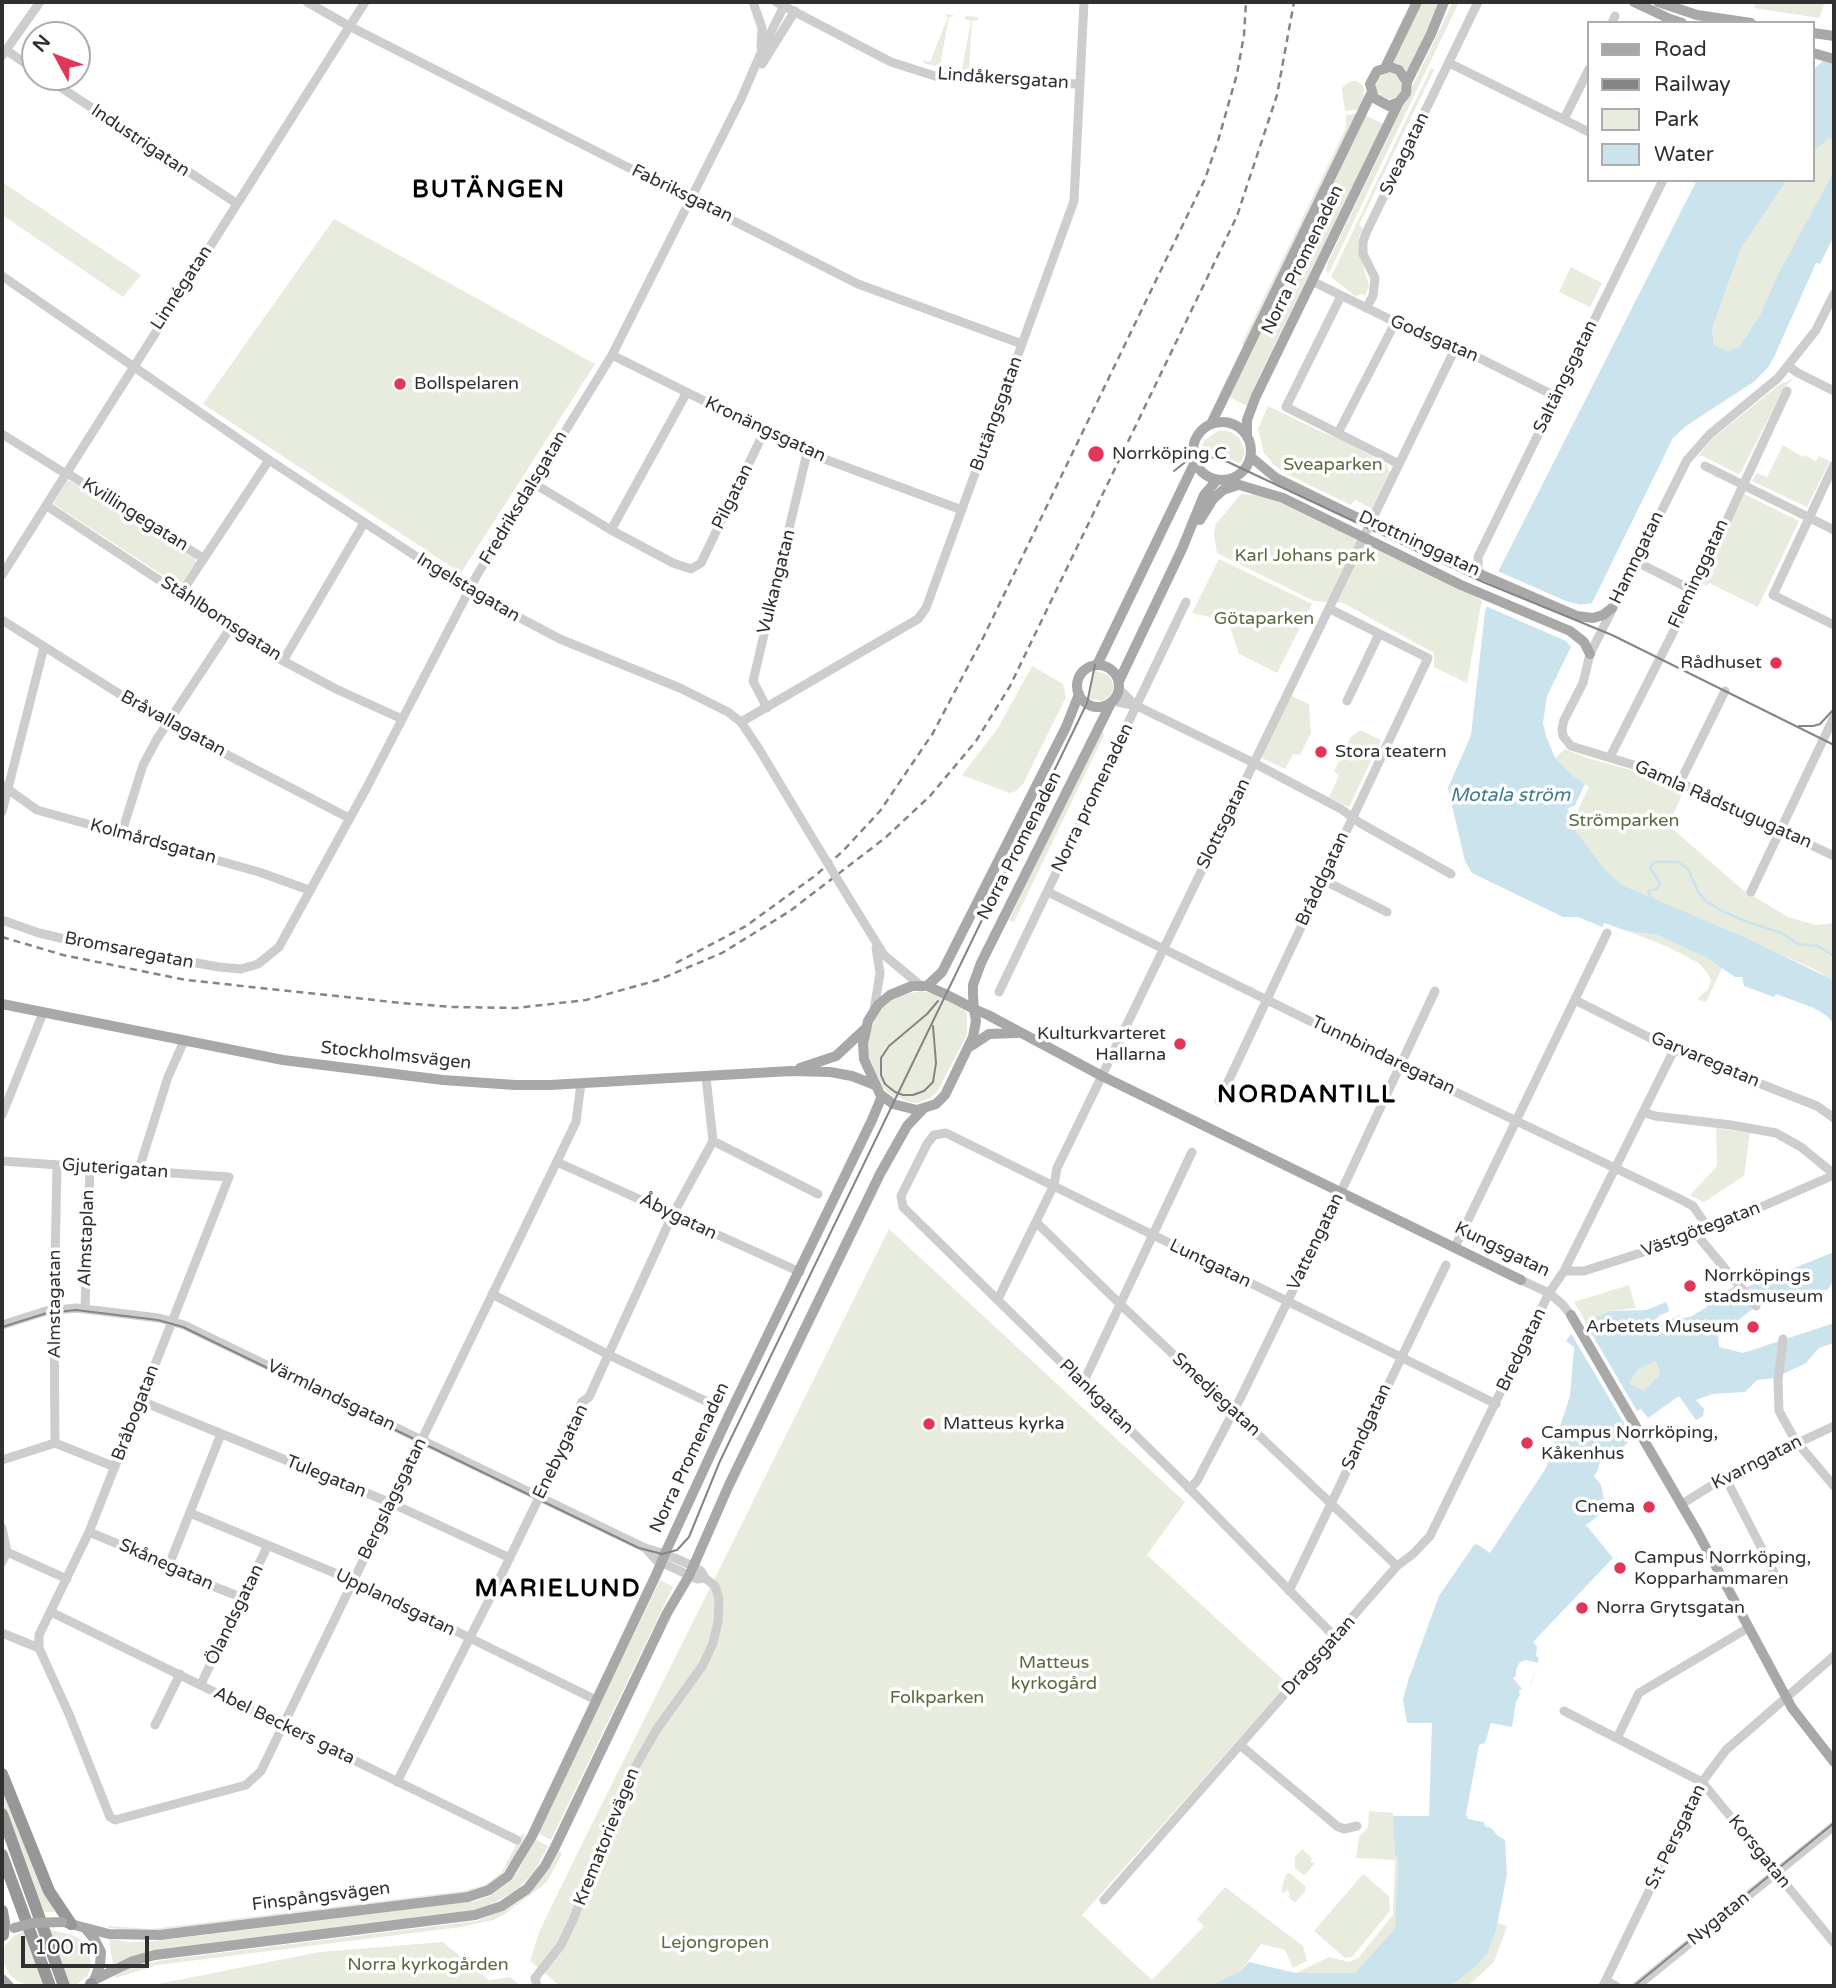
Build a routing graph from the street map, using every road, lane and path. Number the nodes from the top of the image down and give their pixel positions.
1 (40, 2) edge
2 (307, 2) edge
3 (365, 2) edge
4 (753, 2) edge
5 (1084, 2) edge
6 (1417, 2) edge
7 (1444, 2) edge
8 (1449, 2) edge
9 (1478, 2) edge
10 (1634, 2) edge
11 (1658, 2) edge
12 (786, 6) edge
13 (1676, 21) edge
14 (1737, 21) edge
15 (349, 26) junction
16 (1815, 33) edge
17 (1431, 34) junction
18 (1834, 36) edge
19 (4, 53) edge
20 (760, 55) junction
21 (21, 62) edge
22 (1448, 63) junction
23 (1385, 68) junction
24 (1588, 71) edge
25 (1407, 82) junction
26 (1079, 84) junction
27 (66, 91) edge
28 (1371, 94) junction
29 (741, 99) junction
30 (1399, 102) junction
31 (1564, 119) junction
32 (1588, 131) edge
33 (1662, 182) edge
34 (691, 199) junction
35 (236, 203) junction
36 (2, 276) edge
37 (1312, 281) junction
38 (1834, 294) edge
39 (1340, 296) junction
40 (1366, 308) junction
41 (1395, 323) junction
42 (1022, 344) junction
43 (1454, 351) junction
44 (612, 355) junction
45 (133, 365) junction
46 (1788, 366) junction
47 (1787, 391) dead end
48 (1834, 391) edge
49 (687, 392) junction
50 (1557, 397) junction
51 (1211, 424) junction
52 (764, 432) junction
53 (1338, 433) junction
54 (2, 434) edge
55 (1247, 437) junction
56 (807, 453) junction
57 (1251, 457) junction
58 (269, 460) junction
59 (1195, 463) junction
60 (1399, 464) junction
61 (1834, 465) edge
62 (1705, 466) dead end
63 (67, 473) junction
64 (1220, 480) junction
65 (533, 482) junction
66 (1742, 484) junction
67 (1239, 485) junction
68 (47, 506) junction
69 (962, 510) junction
70 (1810, 517) junction
71 (365, 523) junction
72 (1370, 523) junction
73 (611, 530) junction
74 (1834, 530) edge
75 (1363, 538) junction
76 (1182, 549) junction
77 (203, 558) junction
78 (1635, 561) junction
79 (2, 575) edge
80 (1483, 576) junction
81 (469, 591) junction
82 (1693, 591) junction
83 (181, 593) junction
84 (1186, 602) dead end
85 (1612, 608) junction
86 (1330, 609) junction
87 (2, 620) edge
88 (1834, 625) edge
89 (231, 627) junction
90 (1379, 634) junction
91 (44, 647) junction
92 (1590, 654) junction
93 (283, 661) junction
94 (1097, 665) junction
95 (1119, 685) junction
96 (1725, 691) dead end
97 (1079, 694) junction
98 (1347, 701) dead end
99 (1112, 702) junction
100 (1137, 706) junction
101 (767, 708) junction
102 (1834, 717) edge
103 (402, 719) junction
104 (741, 722) junction
105 (166, 724) junction
106 (1610, 757) junction
107 (1254, 763) junction
108 (1680, 782) junction
109 (4, 787) edge
110 (2, 812) edge
111 (1352, 817) junction
112 (349, 818) junction
113 (1780, 830) junction
114 (121, 835) junction
115 (1834, 856) edge
116 (1451, 874) dead end
117 (1323, 880) junction
118 (309, 890) junction
119 (1048, 892) junction
120 (1751, 892) dead end
121 (1387, 912) dead end
122 (2, 920) edge
123 (1607, 933) dead end
124 (873, 940) junction
125 (1164, 948) junction
126 (258, 964) joint
127 (923, 986) junction
128 (1434, 991) dead end
129 (999, 992) dead end
130 (1267, 998) junction
131 (1575, 1000) junction
132 (2, 1004) edge
133 (974, 1009) junction
134 (873, 1012) junction
135 (43, 1013) junction
136 (865, 1029) junction
137 (1020, 1034) junction
138 (184, 1041) junction
139 (967, 1049) junction
140 (1674, 1050) junction
141 (1401, 1066) junction
142 (791, 1071) junction
143 (1102, 1076) junction
144 (706, 1077) junction
145 (581, 1083) junction
146 (874, 1085) junction
147 (882, 1096) junction
148 (1219, 1101) dead end
149 (918, 1109) junction
150 (1643, 1112) junction
151 (2, 1115) edge
152 (1834, 1118) edge
153 (1516, 1120) junction
154 (713, 1141) junction
155 (927, 1144) joint
156 (1192, 1152) dead end
157 (2, 1161) edge
158 (557, 1162) junction
159 (57, 1165) junction
160 (1616, 1167) junction
161 (90, 1168) junction
162 (138, 1172) junction
163 (1834, 1175) edge
164 (229, 1177) joint
165 (1054, 1185) junction
166 (1341, 1192) junction
167 (818, 1194) dead end
168 (672, 1216) junction
169 (1036, 1222) junction
170 (1709, 1230) junction
171 (1152, 1235) junction
172 (1698, 1235) junction
173 (1455, 1247) junction
174 (1446, 1265) dead end
175 (800, 1272) junction
176 (1564, 1272) junction
177 (1521, 1280) joint
178 (1549, 1293) junction
179 (492, 1294) junction
180 (998, 1299) junction
181 (1287, 1301) junction
182 (1120, 1304) junction
183 (1756, 1306) dead end
184 (85, 1308) junction
185 (54, 1309) junction
186 (1571, 1315) joint
187 (173, 1321) junction
188 (2, 1325) edge
189 (1783, 1339) dead end
190 (610, 1355) junction
191 (1400, 1357) junction
192 (1083, 1383) junction
193 (141, 1401) junction
194 (1496, 1404) junction
195 (714, 1405) dead end
196 (1233, 1411) junction
197 (1834, 1426) edge
198 (222, 1434) junction
199 (422, 1440) junction
200 (55, 1443) junction
201 (1797, 1443) junction
202 (2, 1460) edge
203 (115, 1467) junction
204 (1725, 1477) junction
205 (1834, 1486) edge
206 (1189, 1489) junction
207 (539, 1497) junction
208 (391, 1503) junction
209 (1330, 1504) junction
210 (1682, 1504) junction
211 (190, 1513) junction
212 (2, 1528) edge
213 (89, 1532) junction
214 (268, 1545) junction
215 (6, 1552) junction
216 (510, 1558) junction
217 (663, 1558) junction
218 (2, 1562) edge
219 (169, 1565) junction
220 (1397, 1566) junction
221 (688, 1569) junction
222 (67, 1579) junction
223 (354, 1581) junction
224 (1780, 1584) dead end
225 (1289, 1591) junction
226 (243, 1598) junction
227 (51, 1612) junction
228 (1748, 1628) junction
229 (2, 1633) edge
230 (1336, 1638) junction
231 (470, 1640) junction
232 (39, 1648) junction
233 (1834, 1656) edge
234 (180, 1674) junction
235 (201, 1684) junction
236 (1786, 1698) junction
237 (596, 1700) junction
238 (1564, 1711) dead end
239 (155, 1725) dead end
240 (284, 1725) junction
241 (1617, 1738) junction
242 (1240, 1745) junction
243 (1834, 1762) edge
244 (2, 1774) edge
245 (397, 1782) junction
246 (1702, 1782) junction
247 (2, 1814) edge
248 (1357, 1826) dead end
249 (1834, 1826) edge
250 (532, 1836) joint
251 (517, 1840) dead end
252 (2, 1855) edge
253 (1776, 1872) junction
254 (1104, 1900) dead end
255 (2, 1911) edge
256 (67, 1923) junction
257 (86, 1929) junction
258 (5, 1934) edge
259 (1834, 1943) edge
260 (2, 1979) edge
261 (1605, 1983) edge
262 (92, 1984) edge
263 (6, 1986) edge
264 (50, 1986) edge
265 (64, 1986) edge
266 (537, 1986) edge
267 (1616, 1986) edge
268 (1637, 1986) edge

1 - 19 street
2 - 15 street, Fabriksgatan
3 - 15 street, Linnégatan
4 - 20 street, Fredriksdalsgatan
5 - 26 street, Butängsgatan
6 - 23 main road
7 - 17 main road
8 - 17 main road
9 - 22 street, Sveagatan
10 - 13 main road
11 - 14 main road
12 - 20 street, Fredriksdalsgatan
12 - 26 street, Lindåkersgatan
12 - 29 street, Fredriksdalsgatan
15 - 34 street, Fabriksgatan
15 - 35 street, Linnégatan
16 - 18 main road
17 - 25 main road
19 - 21 street
20 - 29 street, Fredriksdalsgatan
22 - 31 street
22 - 40 street, Sveagatan
23 - 25 main road
23 - 28 main road
24 - 31 street
25 - 30 main road
26 - 42 street, Butängsgatan
27 - 35 street, Industrigatan
28 - 30 main road
28 - 51 main road, Norra Promenaden
29 - 34 street, Fredriksdalsgatan
30 - 37 main road, Norra Promenaden
31 - 32 street
33 - 50 street, Saltängsgatan
34 - 42 street, Fabriksgatan
34 - 44 street, Fredriksdalsgatan
35 - 45 street, Linnégatan
36 - 45 street, Ingelstagatan
37 - 39 street, Godsgatan
37 - 55 main road, Norra Promenaden
38 - 46 street
39 - 40 street, Godsgatan
39 - 53 street
40 - 41 street, Godsgatan
41 - 43 street, Godsgatan
41 - 53 street
42 - 69 street, Butängsgatan
43 - 50 street, Godsgatan
43 - 60 street, Slottsgatan
44 - 49 street, Kronängsgatan
44 - 65 street, Fredriksdalsgatan
45 - 58 street, Ingelstagatan
45 - 63 street, Linnégatan
46 - 48 street
46 - 78 street, Hamngatan
47 - 66 street, Fleminggatan
49 - 52 street, Kronängsgatan
49 - 73 street
50 - 80 street, Saltängsgatan
51 - 55 main road
51 - 59 main road
52 - 56 street, Kronängsgatan
52 - 73 street, Pilgatan
53 - 60 street
54 - 63 street, Kvillingegatan
55 - 57 main road
56 - 69 street, Kronängsgatan
56 - 101 street, Vulkangatan
57 - 64 main road
57 - 72 main road, Drottninggatan
58 - 71 street, Ingelstagatan
58 - 77 street
59 - 64 main road
59 - 94 main road
60 - 72 street, Slottsgatan
61 - 70 street
62 - 66 street
63 - 68 street, Linnégatan
63 - 77 street, Kvillingegatan
64 - 67 main road, Drottninggatan
64 - 76 main road
65 - 73 street
65 - 81 street, Fredriksdalsgatan
66 - 70 street
66 - 82 street, Fleminggatan
67 - 75 main road, Drottninggatan
67 - 76 main road
68 - 79 street, Linnégatan
68 - 83 street, Ståhlbomsgatan
69 - 101 street, Butängsgatan
70 - 74 street
70 - 88 street
71 - 81 street, Ingelstagatan
71 - 93 street
72 - 75 street, Slottsgatan
72 - 80 main road, Drottninggatan
75 - 86 street, Slottsgatan
75 - 92 main road, Drottninggatan
76 - 95 main road
77 - 83 street
78 - 82 street
78 - 85 street, Hamngatan
80 - 85 main road, Drottninggatan
81 - 103 street, Fredriksdalsgatan
81 - 104 street, Ingelstagatan
82 - 106 street, Fleminggatan
83 - 89 street, Ståhlbomsgatan
84 - 100 street, Norra promenaden
85 - 92 street, Hamngatan
86 - 90 street
86 - 107 street, Slottsgatan
87 - 91 street, Bråvallagatan
89 - 93 street, Ståhlbomsgatan
89 - 105 street
90 - 98 street
90 - 111 street, Bråddgatan
91 - 105 street, Bråvallagatan
91 - 109 street
92 - 106 street, Hamngatan
93 - 103 street, Ståhlbomsgatan
94 - 95 main road
94 - 97 main road
95 - 99 main road
95 - 100 street
96 - 108 street
97 - 99 main road
97 - 127 main road, Norra Promenaden
99 - 100 street
99 - 133 main road, Norra Promenaden
100 - 107 street
100 - 119 street, Norra promenaden
101 - 104 street, Butängsgatan
102 - 113 street
103 - 112 street, Fredriksdalsgatan
104 - 124 street, Ingelstagatan, bridge
105 - 112 street, Bråvallagatan
105 - 114 street
106 - 108 street, Gamla Rådstugugatan
107 - 111 street
107 - 125 street, Slottsgatan
108 - 113 street, Gamla Rådstugugatan
109 - 110 street
109 - 114 street, Kolmårdsgatan
111 - 116 street
111 - 117 street, Bråddgatan
112 - 118 street, Fredriksdalsgatan
113 - 115 street, Gamla Rådstugugatan
113 - 120 street
114 - 118 street, Kolmårdsgatan
117 - 121 street
117 - 130 street, Bråddgatan
118 - 126 street, Fredriksdalsgatan
119 - 125 street, Tunnbindaregatan
119 - 129 street, Norra promenaden
122 - 126 street, Bromsaregatan
123 - 131 street
124 - 127 street, Ingelstagatan
124 - 134 street, Ingelstagatan
125 - 130 street, Tunnbindaregatan
125 - 143 street, Slottsgatan
127 - 133 main road
127 - 134 main road
128 - 141 street, Vattengatan
130 - 141 street, Tunnbindaregatan
130 - 148 street, Bråddgatan
131 - 140 street, Garvaregatan
131 - 153 street
132 - 135 main road, Stockholmsvägen
133 - 137 main road, Kungsgatan
133 - 139 main road
134 - 136 main road
135 - 138 main road, Stockholmsvägen
135 - 151 street
136 - 142 main road, Stockholmsvägen
136 - 146 main road
137 - 139 main road
137 - 143 main road, Kungsgatan
138 - 145 main road, Stockholmsvägen
138 - 162 street
139 - 149 main road
140 - 150 street, Bredgatan
140 - 152 street, Garvaregatan
141 - 153 street, Tunnbindaregatan
141 - 166 street, Vattengatan
142 - 144 main road, Stockholmsvägen
142 - 146 main road, Stockholmsvägen
143 - 165 street, Slottsgatan
143 - 166 main road, Kungsgatan
144 - 145 main road, Stockholmsvägen
144 - 154 street
145 - 158 street, Bergslagsgatan
146 - 147 main road
147 - 149 main road
147 - 175 main road, Norra Promenaden
149 - 221 main road
150 - 160 street, Bredgatan
150 - 163 street
153 - 160 street, Tunnbindaregatan
153 - 173 street
154 - 167 street
154 - 168 street, Enebygatan
155 - 165 street, Luntgatan
155 - 180 street, Plankgatan
156 - 171 street
157 - 159 street, Gjuterigatan
158 - 168 street, Åbygatan
158 - 179 street, Bergslagsgatan
159 - 161 street, Gjuterigatan
159 - 185 street, Almstagatan
160 - 170 street, Tunnbindaregatan
160 - 176 street, Bredgatan
161 - 162 street, Gjuterigatan
161 - 184 street, Almstaplan
162 - 164 street, Gjuterigatan
163 - 170 street, Västgötegatan
164 - 187 street, Bråbogatan
165 - 169 street, Slottsgatan
165 - 171 street, Luntgatan
166 - 173 main road, Kungsgatan
166 - 181 street, Vattengatan
168 - 175 street, Åbygatan
168 - 190 street, Enebygatan
169 - 180 street, Slottsgatan
169 - 182 street, Smedjegatan
170 - 172 street, Västgötegatan
171 - 181 street, Luntgatan
171 - 182 street
172 - 176 street, Västgötegatan
172 - 183 street
173 - 177 main road, Kungsgatan
174 - 191 street, Sandgatan
175 - 217 main road, Norra Promenaden
176 - 178 street, Bredgatan
177 - 178 street, Kungsgatan
178 - 186 street, Kungsgatan
178 - 194 street, Bredgatan
179 - 190 street
179 - 199 street, Bergslagsgatan
180 - 192 street, Plankgatan
181 - 191 street, Luntgatan
181 - 196 street, Vattengatan
182 - 192 street
182 - 196 street, Smedjegatan
184 - 185 street, Värmlandsgatan
184 - 187 street, Värmlandsgatan
185 - 188 street, Värmlandsgatan
185 - 200 street, Almstagatan
186 - 210 main road, Kungsgatan
187 - 193 street, Bråbogatan
187 - 199 street, Värmlandsgatan
189 - 201 street
190 - 195 street
190 - 207 street, Enebygatan
191 - 194 street, Luntgatan
191 - 209 street, Sandgatan
192 - 206 street, Plankgatan
193 - 198 street, Tulegatan
193 - 203 street, Bråbogatan
194 - 220 street, Bredgatan
196 - 206 street, Vattengatan
196 - 209 street, Smedjegatan
197 - 201 street, Kvarngatan
198 - 208 street, Tulegatan
198 - 211 street
199 - 207 street, Värmlandsgatan
199 - 208 street, Bergslagsgatan
200 - 202 street
200 - 203 street
201 - 204 street, Kvarngatan
201 - 205 street
203 - 213 street, Bråbogatan
204 - 210 street, Kvarngatan
204 - 224 street
206 - 225 street, Plankgatan
207 - 216 street, Enebygatan
207 - 217 street, Värmlandsgatan
208 - 216 street, Tulegatan
208 - 223 street, Bergslagsgatan
209 - 220 street, Smedjegatan
209 - 225 street, Sandgatan
210 - 228 main road, Kungsgatan
211 - 214 street, Upplandsgatan
211 - 219 street
212 - 215 street
213 - 219 street, Skånegatan
213 - 222 street, Bråbogatan
214 - 223 street, Upplandsgatan
214 - 226 street, Ölandsgatan
215 - 218 street
215 - 222 street
216 - 231 street, Enebygatan
217 - 221 street, Värmlandsgatan
217 - 237 main road, Norra Promenaden
219 - 226 street, Skånegatan
220 - 230 street, Dragsgatan
221 - 262 main road, Finspångsvägen
221 - 266 street, Krematorievägen
222 - 227 street, Bråbogatan
223 - 231 street, Upplandsgatan
223 - 240 street, Bergslagsgatan
225 - 230 street, Plankgatan
226 - 235 street, Ölandsgatan
227 - 232 street, Bråbogatan
227 - 234 street, Abel Beckers gata
228 - 236 main road, Kungsgatan
228 - 241 street
229 - 232 street
230 - 242 street, Dragsgatan
231 - 237 street, Upplandsgatan
231 - 245 street, Enebygatan
232 - 240 street, Bergslagsgatan
233 - 236 street, S:t Persgatan
234 - 235 street, Abel Beckers gata
234 - 239 street
235 - 240 street, Abel Beckers gata
236 - 243 main road, Kungsgatan
236 - 246 street, S:t Persgatan
237 - 250 main road, Norra Promenaden
238 - 241 street, Korsgatan
240 - 245 street, Abel Beckers gata
241 - 246 street, Korsgatan
242 - 248 street
242 - 254 street, Dragsgatan
244 - 256 highway
245 - 251 street, Abel Beckers gata
246 - 253 street, Korsgatan
246 - 261 street, S:t Persgatan
247 - 265 highway
249 - 253 street, Nygatan
250 - 257 main road, Finspångsvägen
252 - 264 highway
253 - 259 street, Korsgatan
253 - 268 street, Nygatan
255 - 258 highway
256 - 257 main road, Finspångsvägen
256 - 258 main road, bridge
257 - 262 main road
260 - 263 main road
261 - 267 street, S:t Persgatan

